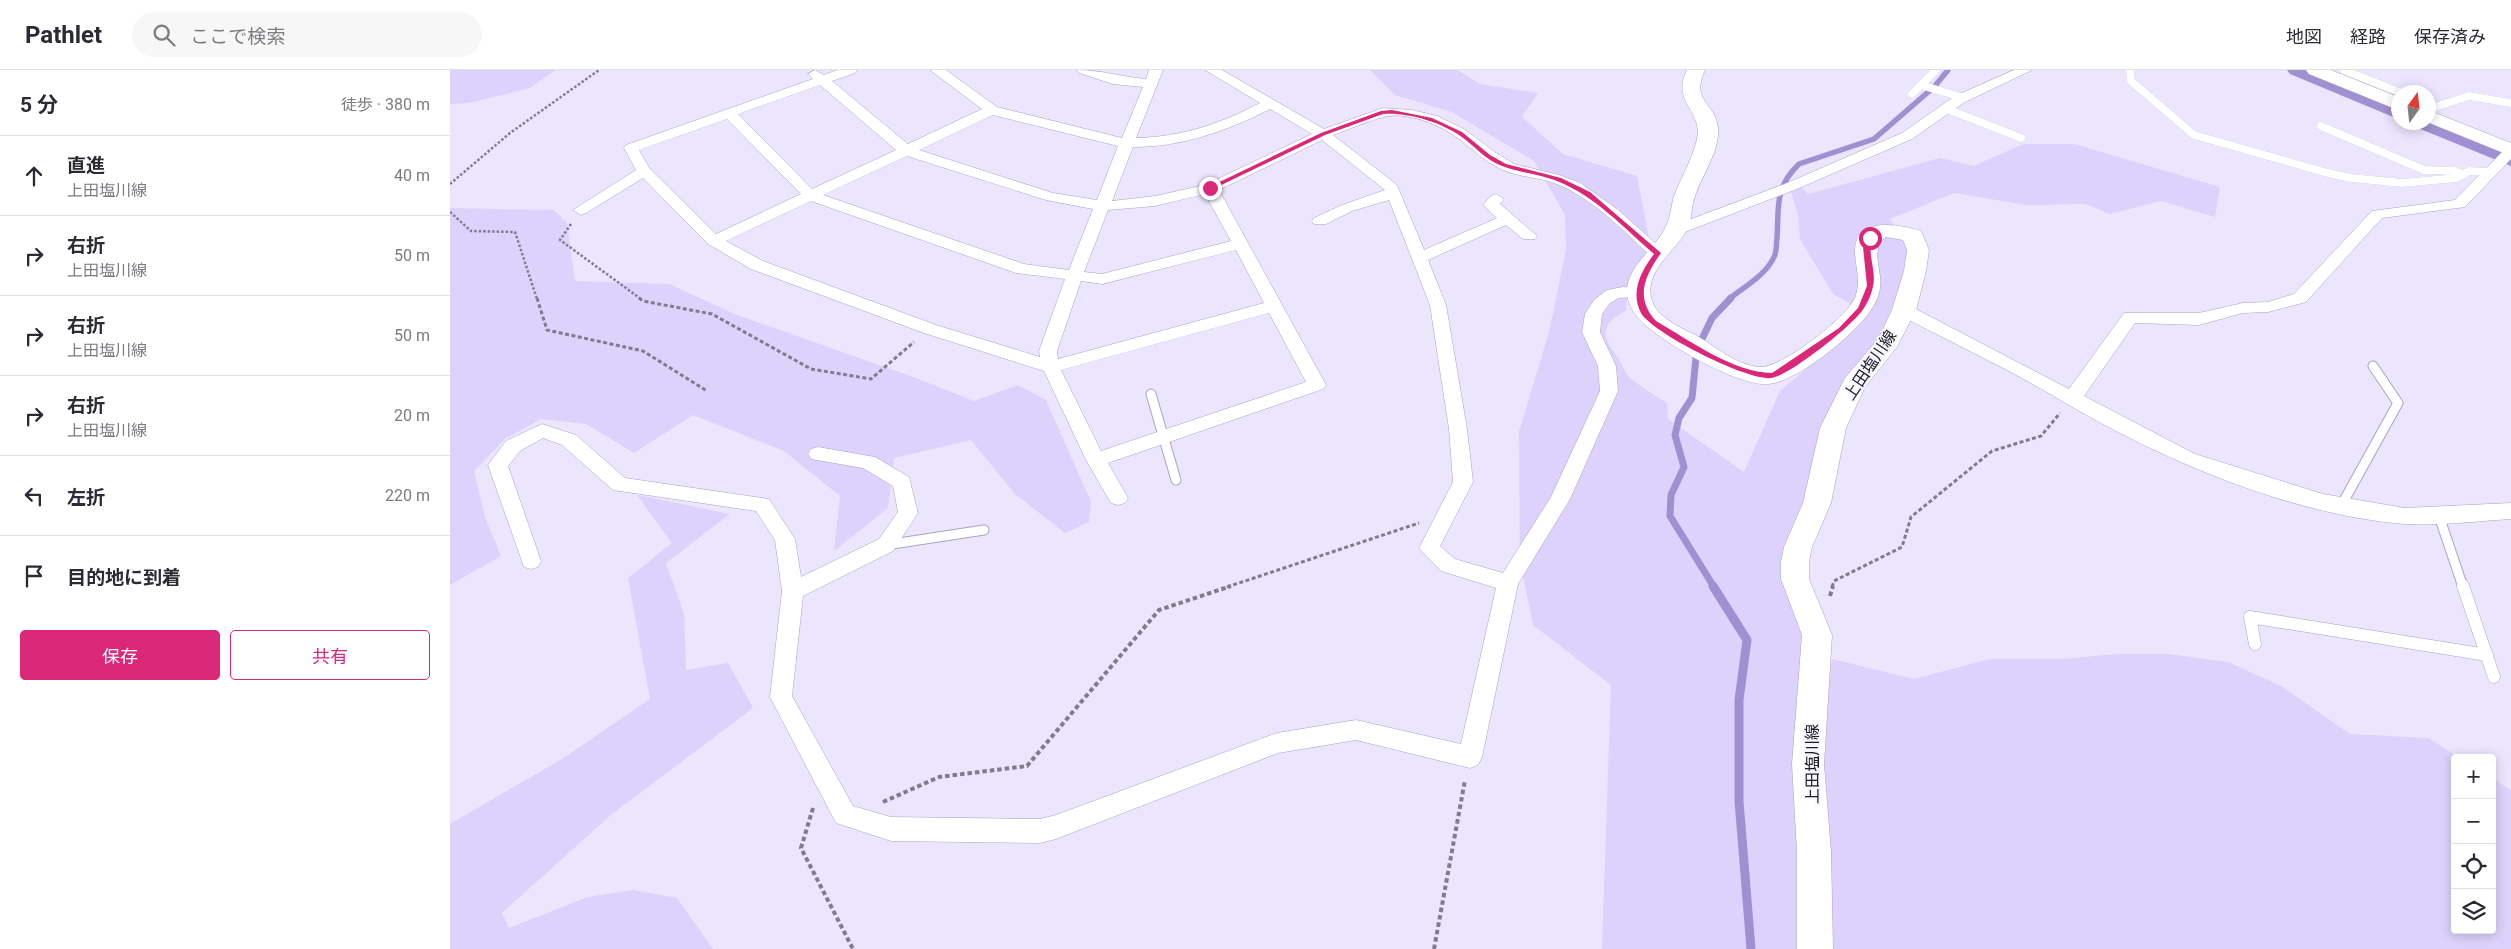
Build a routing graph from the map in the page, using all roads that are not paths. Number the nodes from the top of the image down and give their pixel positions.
1 (811, 70) edge
2 (850, 70) edge
3 (937, 70) edge
4 (1084, 70) edge
5 (1156, 70) edge
6 (1212, 70) edge
7 (1696, 70) edge
8 (1936, 70) edge
9 (2024, 70) edge
10 (2130, 70) edge
11 (2315, 70) edge
12 (2344, 70) edge
13 (823, 80) junction
14 (1149, 83) junction
15 (1922, 85) junction
16 (2391, 89) edge
17 (1912, 94) dead end
18 (1964, 98) junction
19 (2391, 101) edge
20 (1272, 103) junction
21 (2511, 103) edge
22 (2436, 106) edge
23 (1947, 109) junction
24 (992, 110) junction
25 (729, 113) junction
26 (2436, 119) edge
27 (2321, 126) dead end
28 (1323, 134) junction
29 (2020, 138) dead end
30 (1128, 144) junction
31 (908, 151) junction
32 (2511, 151) edge
33 (644, 171) junction
34 (2490, 172) junction
35 (2463, 174) junction
36 (1210, 188) junction
37 (1394, 194) junction
38 (811, 196) junction
39 (1496, 199) dead end
40 (1103, 206) junction
41 (581, 210) road end
42 (1508, 219) junction
43 (1320, 221) dead end
44 (1676, 230) junction
45 (1529, 236) dead end
46 (714, 241) junction
47 (1240, 244) junction
48 (1657, 253) junction
49 (1419, 258) junction
50 (1074, 276) junction
51 (1639, 292) junction
52 (1273, 306) junction
53 (1904, 310) junction
54 (2373, 366) dead end
55 (1051, 367) junction
56 (1150, 394) dead end
57 (2072, 399) junction
58 (1162, 438) junction
59 (818, 454) dead end
60 (1096, 460) junction
61 (1176, 480) dead end
62 (1118, 498) dead end
63 (2341, 506) junction
64 (2511, 511) edge
65 (2439, 516) junction
66 (984, 530) dead end
67 (886, 544) junction
68 (531, 561) dead end
69 (1508, 583) junction
70 (793, 591) junction
71 (2255, 644) dead end
72 (2486, 654) junction
73 (2494, 677) dead end
74 (1815, 949) edge

1 - 13 street
2 - 13 street
3 - 24 street
4 - 14 street
5 - 14 street
6 - 20 street
7 - 44 main road
8 - 15 lane
9 - 18 street
10 - 35 lane
11 - 19 main road
12 - 16 lane
13 - 25 street
13 - 31 street
14 - 30 street
15 - 17 lane
15 - 18 lane
18 - 23 street
20 - 28 street
20 - 30 street
21 - 22 lane
23 - 29 lane
23 - 44 street
24 - 30 street
24 - 31 street
25 - 33 street
25 - 38 street
26 - 32 main road
27 - 35 lane
28 - 36 street
28 - 37 street
28 - 48 street
30 - 40 street
31 - 38 street
31 - 40 street
32 - 34 street
33 - 41 street
33 - 46 street
34 - 35 lane
34 - 57 street
36 - 40 street
36 - 47 street
37 - 43 street
37 - 49 street
38 - 46 street
38 - 50 street
39 - 42 street
40 - 50 street
42 - 45 street
42 - 49 street
44 - 48 main road
46 - 55 street
47 - 50 street
47 - 52 street
48 - 51 main road
49 - 69 street
50 - 55 street
51 - 53 main road, 上田塩川線
51 - 69 street
52 - 55 street
52 - 58 street
53 - 57 street
53 - 74 main road, 上田塩川線
54 - 63 lane
55 - 60 street
56 - 58 lane
57 - 63 street
58 - 60 street
58 - 61 lane
59 - 67 street
60 - 62 street
63 - 65 street
64 - 65 street
65 - 72 lane
66 - 67 lane
67 - 70 street
68 - 70 street
69 - 70 street
71 - 72 lane
72 - 73 lane

